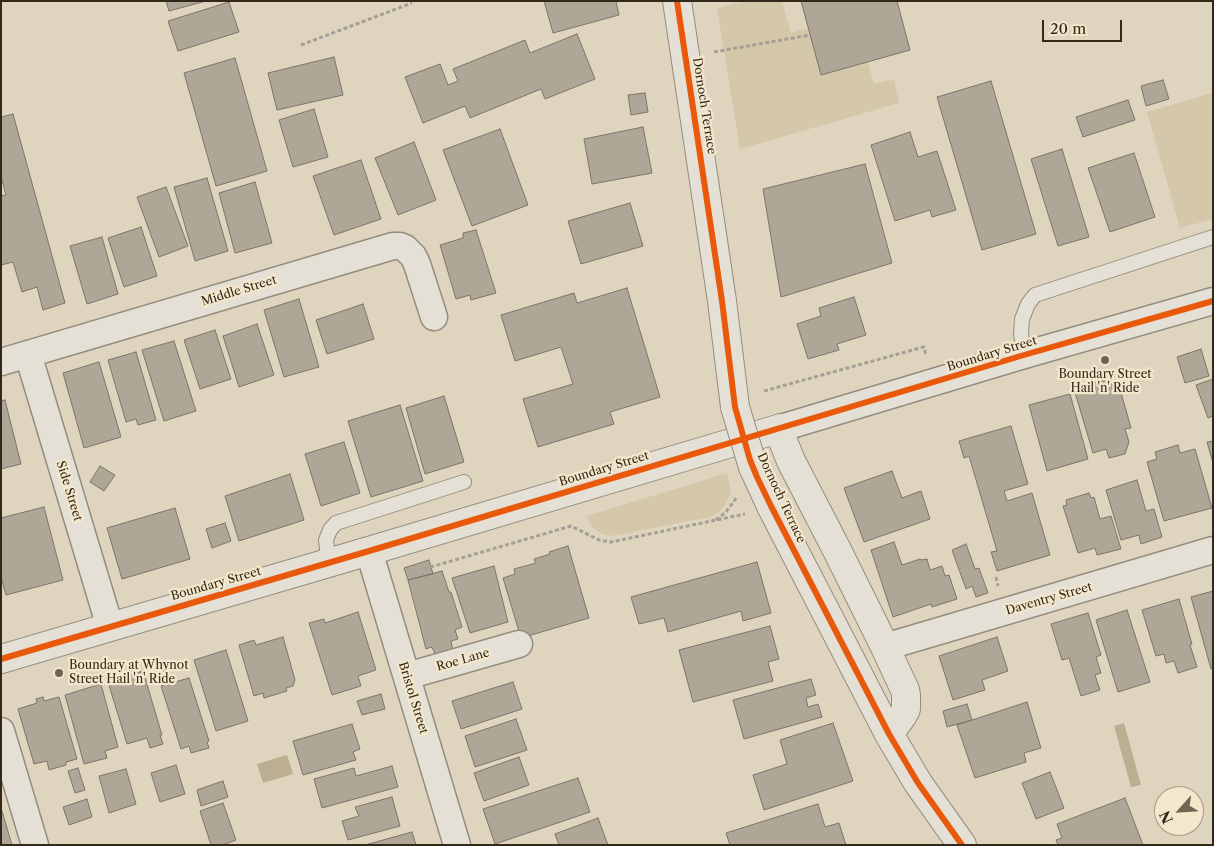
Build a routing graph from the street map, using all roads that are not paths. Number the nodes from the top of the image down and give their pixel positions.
1 (677, 1) edge
2 (1213, 237) edge
3 (1213, 301) edge
4 (434, 317) dead end
5 (28, 354) junction
6 (1024, 356) junction
7 (1, 362) edge
8 (782, 428) junction
9 (464, 482) dead end
10 (1213, 550) edge
11 (369, 551) junction
12 (330, 562) junction
13 (110, 627) junction
14 (519, 644) dead end
15 (885, 647) junction
16 (1, 659) edge
17 (407, 676) junction
18 (1, 731) edge
19 (889, 734) junction
20 (35, 845) edge
21 (457, 845) edge
22 (962, 845) edge

1 - 19 street, Dornoch Terrace, bridge
2 - 6 lane
3 - 6 street, Boundary Street
4 - 5 street, Middle Street
5 - 7 street, Middle Street
5 - 13 street, Side Street
6 - 8 street, Boundary Street
8 - 11 street, Boundary Street
8 - 15 street
9 - 12 lane
10 - 15 street, Daventry Street
11 - 12 street, Boundary Street
11 - 17 street, Bristol Street
12 - 13 street, Boundary Street
13 - 16 street, Boundary Street
14 - 17 street, Roe Lane
15 - 19 street
17 - 21 street, Bristol Street
18 - 20 street
19 - 22 street, Dornoch Terrace

